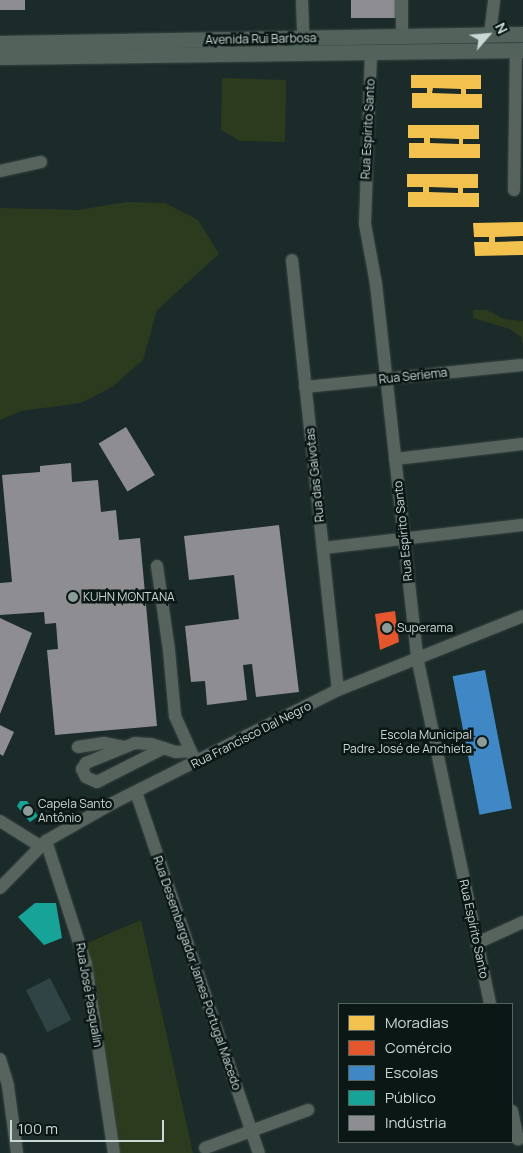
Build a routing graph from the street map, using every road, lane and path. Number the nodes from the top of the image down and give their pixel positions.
1 (302, 0) edge
2 (402, 0) edge
3 (494, 0) edge
4 (490, 34) junction
5 (523, 34) edge
6 (402, 36) junction
7 (303, 38) junction
8 (0, 43) edge
9 (520, 50) edge
10 (371, 52) junction
11 (0, 57) edge
12 (519, 71) edge
13 (41, 162) dead end
14 (0, 171) edge
15 (514, 190) dead end
16 (292, 260) dead end
17 (521, 365) dead end
18 (386, 379) junction
19 (305, 387) junction
20 (523, 444) edge
21 (395, 459) junction
22 (523, 525) edge
23 (404, 539) junction
24 (323, 548) junction
25 (157, 566) dead end
26 (523, 616) edge
27 (417, 656) junction
28 (338, 690) junction
29 (78, 747) dead end
30 (124, 747) junction
31 (164, 748) junction
32 (190, 751) junction
33 (197, 763) junction
34 (136, 792) junction
35 (0, 821) edge
36 (43, 844) junction
37 (0, 888) edge
38 (523, 922) edge
39 (477, 943) junction
40 (490, 1003) edge
41 (0, 1059) edge
42 (6, 1110) edge
43 (308, 1110) dead end
44 (513, 1116) edge
45 (251, 1130) junction
46 (518, 1139) dead end
47 (205, 1148) dead end
48 (18, 1153) edge
49 (114, 1153) edge
50 (259, 1153) edge

1 - 7 street
2 - 6 street
3 - 4 street
4 - 5 main road, Avenida Rui Barbosa
4 - 6 main road, Avenida Rui Barbosa
6 - 7 main road, Avenida Rui Barbosa
7 - 8 main road, Avenida Rui Barbosa
9 - 10 main road, Avenida Rui Barbosa
9 - 12 street
10 - 11 main road, Avenida Rui Barbosa
10 - 18 street, Rua Espírito Santo
12 - 15 street
13 - 14 street
16 - 19 street, Rua das Gaivotas
17 - 18 street, Rua Seriema
18 - 19 street, Rua Seriema
18 - 21 street, Rua Espírito Santo
19 - 24 street, Rua das Gaivotas
20 - 21 street
21 - 23 street, Rua Espírito Santo
22 - 23 street
23 - 24 street
23 - 27 street, Rua Espírito Santo
24 - 28 street, Rua das Gaivotas
25 - 32 street
26 - 27 street, Rua Francisco Dal Negro
27 - 28 street, Rua Francisco Dal Negro
27 - 39 street, Rua Espírito Santo
28 - 33 street, Rua Francisco Dal Negro
29 - 30 street
30 - 31 street
30 - 31 street
31 - 32 street
32 - 33 street
33 - 34 street, Rua Francisco Dal Negro
34 - 36 street, Rua Francisco Dal Negro
34 - 45 street, Rua Desembargador James Portugal Macedo
35 - 36 street
36 - 37 street, Rua Francisco Dal Negro
36 - 49 street, Rua José Pasqualin
38 - 39 street
39 - 40 street, Rua Espírito Santo
41 - 42 street
42 - 48 street
43 - 45 street
44 - 46 street
45 - 47 street
45 - 50 street, Rua Desembargador James Portugal Macedo

